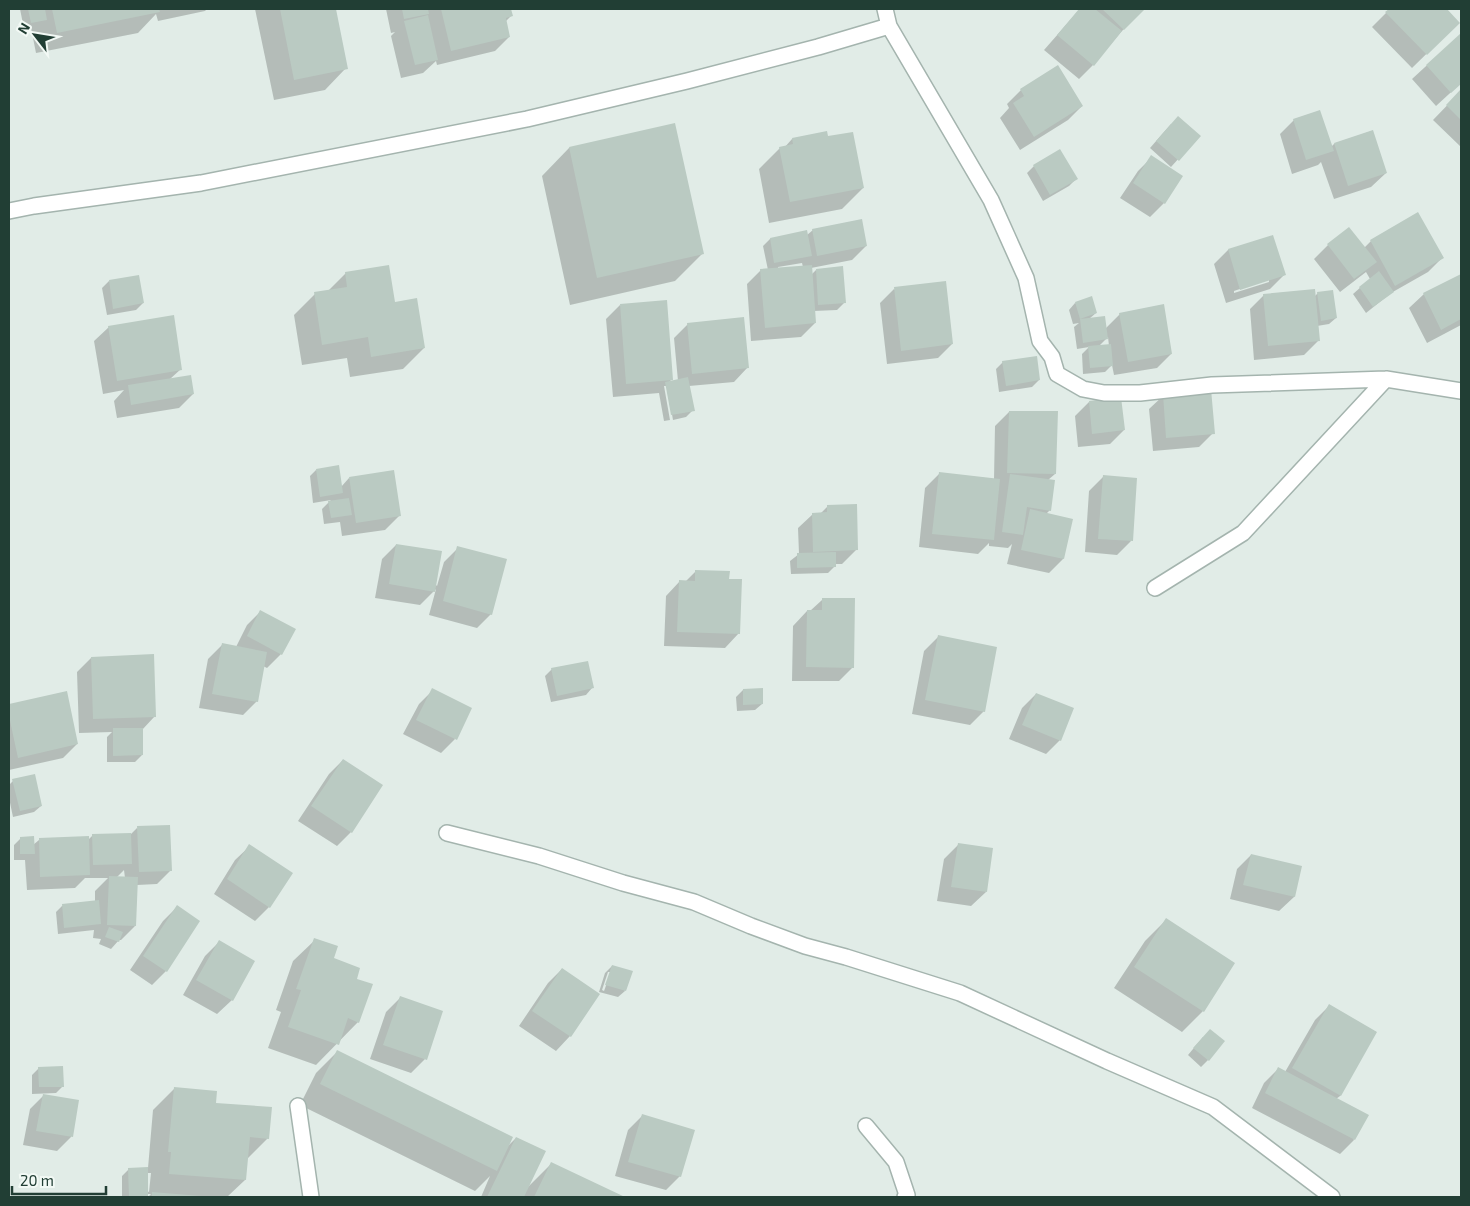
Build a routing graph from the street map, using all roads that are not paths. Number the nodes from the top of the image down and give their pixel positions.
1 (886, 9) edge
2 (889, 26) junction
3 (9, 211) edge
4 (1386, 379) junction
5 (1461, 391) edge
6 (1155, 588) dead end
7 (447, 833) dead end
8 (298, 1106) dead end
9 (866, 1126) dead end
10 (311, 1197) edge
11 (905, 1197) edge
12 (1332, 1197) edge

1 - 2 street
2 - 3 street
2 - 4 street
4 - 5 street
4 - 6 street
7 - 12 street
8 - 10 street
9 - 11 street

